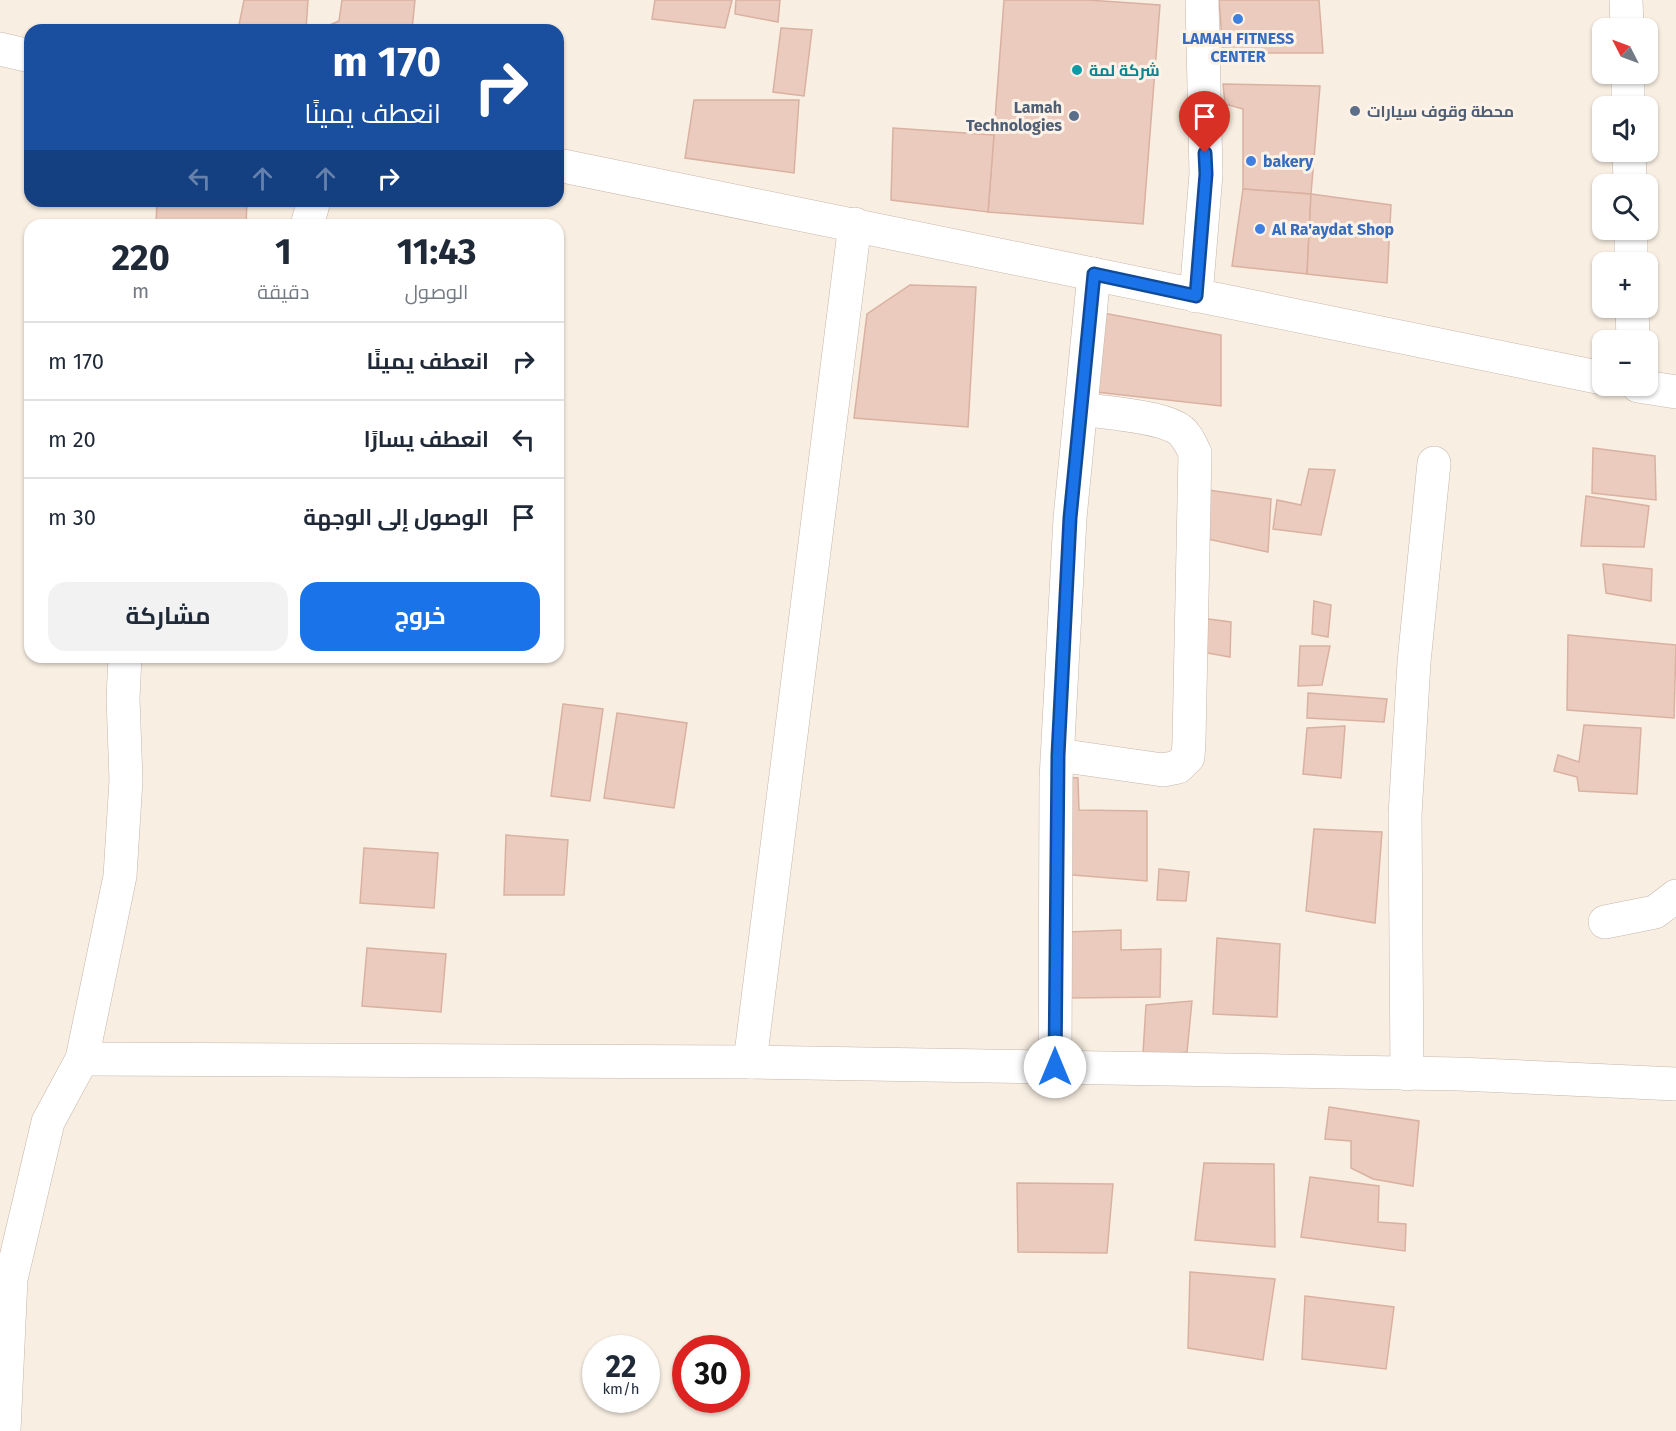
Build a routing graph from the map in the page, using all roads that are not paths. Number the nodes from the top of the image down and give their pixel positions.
1 (1202, 0) edge
2 (1626, 0) edge
3 (1627, 18) edge
4 (0, 50) edge
5 (24, 55) edge
6 (564, 166) edge
7 (855, 225) junction
8 (1094, 274) junction
9 (1196, 296) junction
10 (1592, 376) edge
11 (1658, 389) edge
12 (1676, 392) edge
13 (1081, 409) junction
14 (1434, 463) dead end
15 (125, 663) edge
16 (1058, 755) junction
17 (1676, 896) edge
18 (1605, 922) dead end
19 (82, 1059) junction
20 (750, 1062) junction
21 (1055, 1067) junction
22 (1407, 1074) junction
23 (1676, 1084) edge
24 (4, 1431) edge

1 - 9 street
2 - 3 street
4 - 5 street
6 - 7 street
7 - 8 street
7 - 20 street
8 - 9 street
8 - 13 street
9 - 10 street
11 - 12 street
13 - 16 street
13 - 16 street
14 - 22 street
15 - 19 street
16 - 21 street
17 - 18 street
19 - 20 street
19 - 24 street
20 - 21 street
21 - 22 street
22 - 23 street

